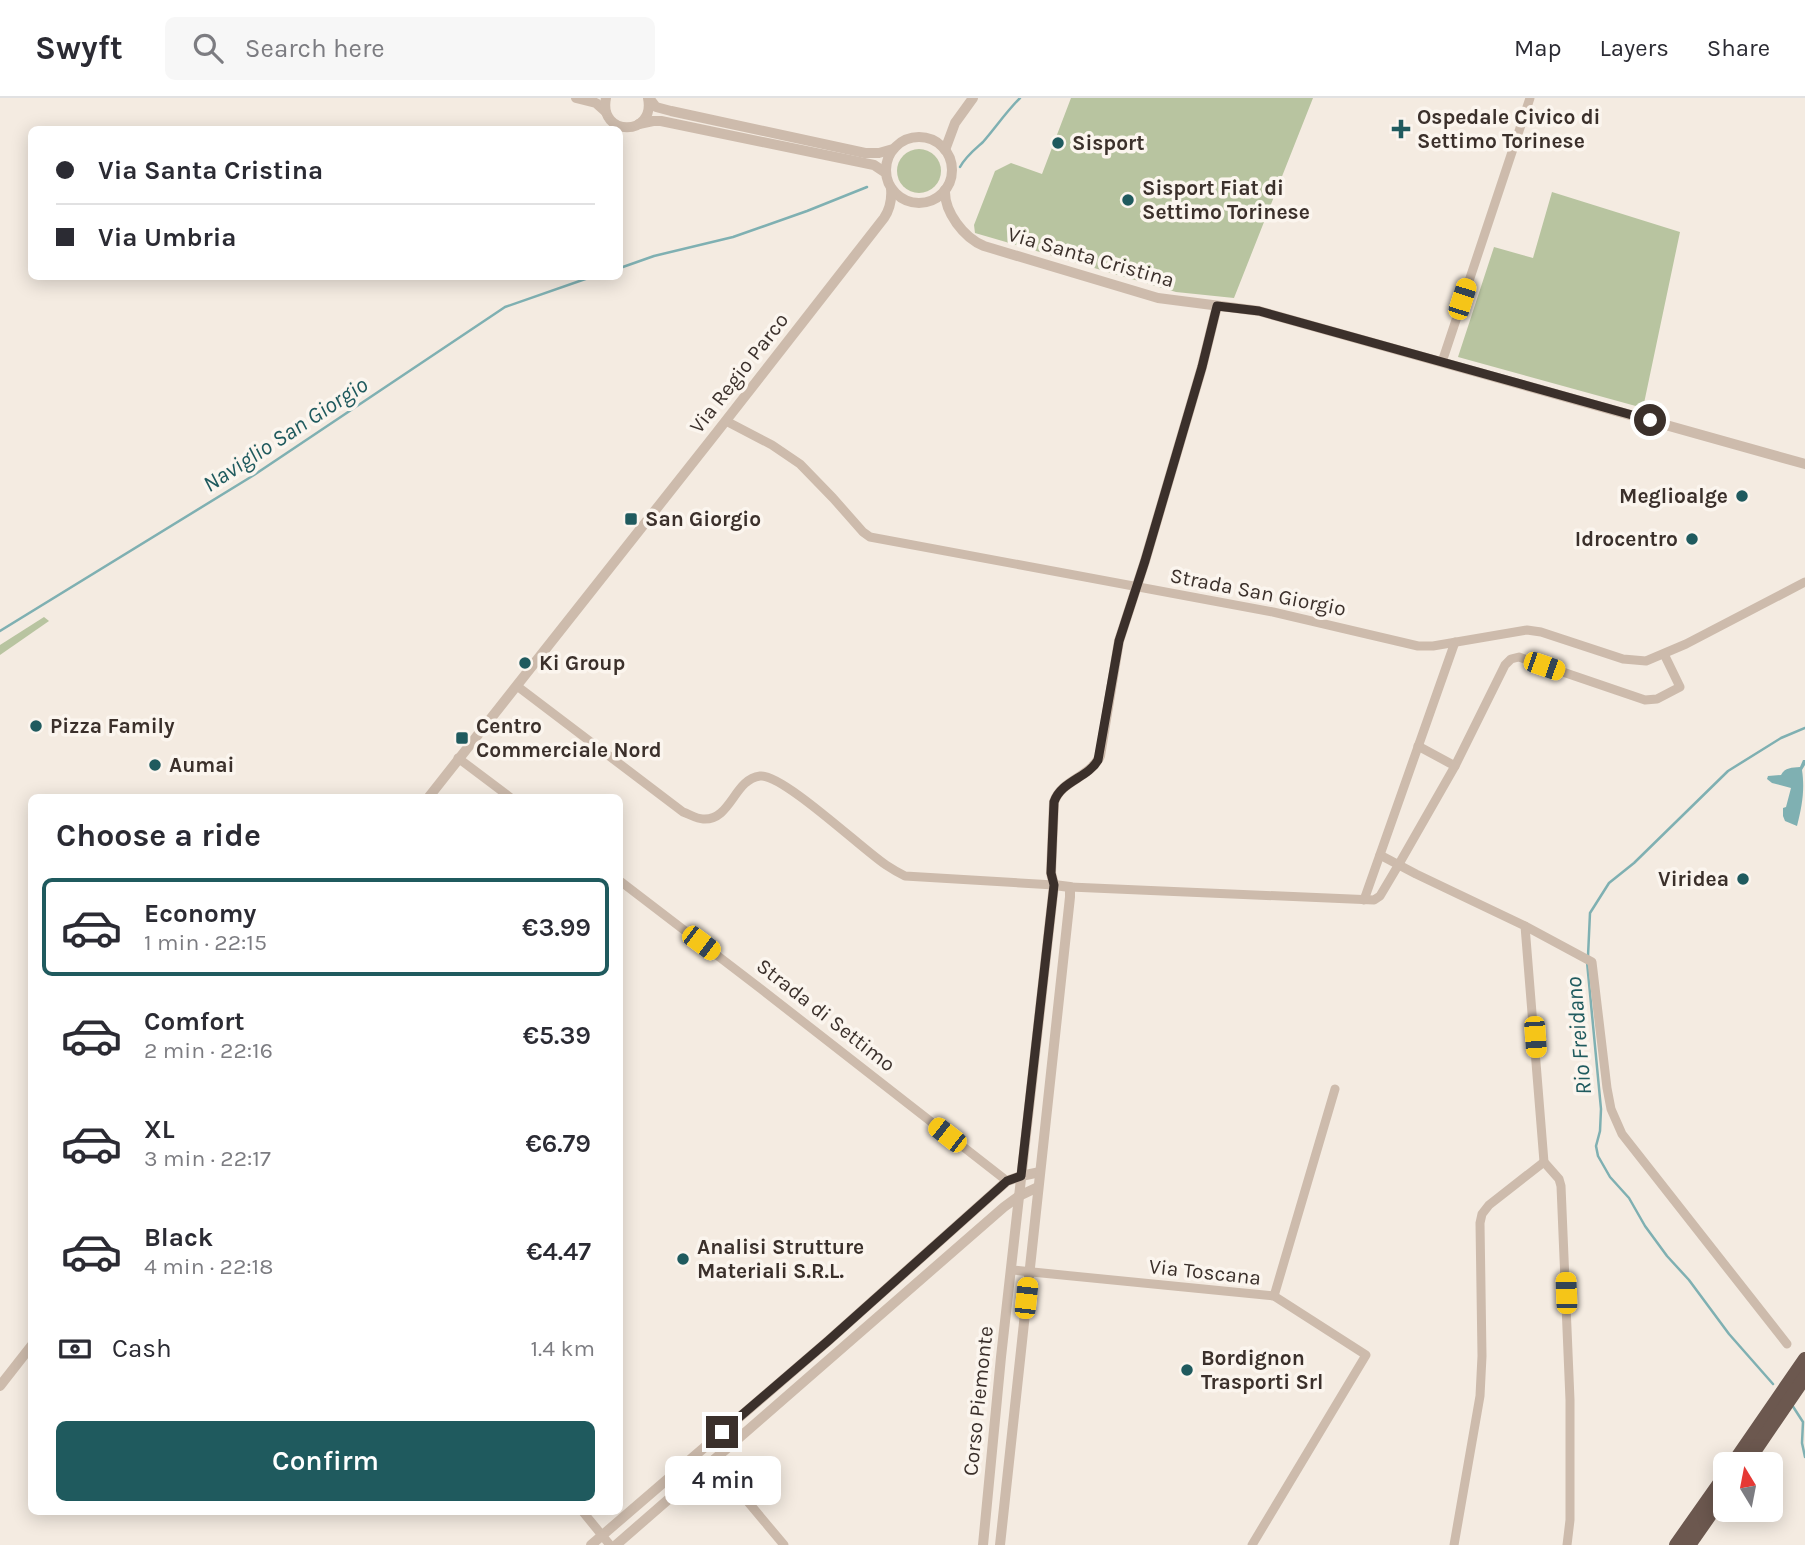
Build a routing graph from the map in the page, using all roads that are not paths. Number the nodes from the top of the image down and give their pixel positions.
1 (576, 98) edge
2 (606, 98) edge
3 (648, 98) edge
4 (973, 98) edge
5 (1530, 98) edge
6 (605, 111) junction
7 (955, 123) junction
8 (639, 124) junction
9 (617, 126) edge
10 (623, 128) edge
11 (931, 139) junction
12 (893, 149) junction
13 (945, 150) junction
14 (886, 173) junction
15 (891, 188) junction
16 (945, 190) junction
17 (909, 201) junction
18 (924, 202) junction
19 (888, 211) junction
20 (949, 212) junction
21 (1217, 306) junction
22 (1442, 362) junction
23 (726, 421) junction
24 (1805, 464) edge
25 (1805, 582) edge
26 (1137, 588) junction
27 (1455, 642) junction
28 (1664, 654) junction
29 (517, 686) junction
30 (1418, 746) junction
31 (458, 758) junction
32 (1455, 766) junction
33 (431, 794) edge
34 (505, 794) edge
35 (1380, 855) junction
36 (1399, 864) junction
37 (623, 883) edge
38 (1054, 885) junction
39 (1070, 887) junction
40 (1364, 900) junction
41 (1525, 926) junction
42 (1043, 977) junction
43 (1060, 979) junction
44 (1335, 1089) dead end
45 (1544, 1162) junction
46 (1040, 1172) junction
47 (1021, 1176) junction
48 (1007, 1181) junction
49 (1038, 1187) junction
50 (1019, 1196) junction
51 (928, 1252) junction
52 (940, 1263) junction
53 (1012, 1270) junction
54 (1029, 1272) junction
55 (1274, 1296) junction
56 (828, 1341) junction
57 (1787, 1344) dead end
58 (28, 1350) edge
59 (837, 1353) junction
60 (1805, 1359) edge
61 (1805, 1377) edge
62 (0, 1386) edge
63 (761, 1398) junction
64 (771, 1410) junction
65 (1741, 1452) edge
66 (1754, 1452) edge
67 (713, 1460) junction
68 (989, 1482) junction
69 (1007, 1482) junction
70 (1713, 1492) edge
71 (1713, 1511) edge
72 (585, 1515) edge
73 (602, 1535) junction
74 (983, 1542) edge
75 (1000, 1542) edge
76 (591, 1545) edge
77 (610, 1545) edge
78 (616, 1545) edge
79 (784, 1545) edge
80 (1252, 1545) edge
81 (1454, 1545) edge
82 (1567, 1545) edge
83 (1676, 1545) edge
84 (1689, 1545) edge

1 - 6 street
2 - 6 street
3 - 8 street
3 - 12 street
4 - 7 street
5 - 22 street
6 - 9 street
7 - 11 street
7 - 13 street
8 - 10 street
8 - 14 street
11 - 12 street
11 - 13 street
12 - 14 street
13 - 16 street
14 - 15 street
15 - 17 street
15 - 19 street
16 - 18 street
16 - 20 street, Via Santa Cristina
17 - 18 street
17 - 19 street, Via Regio Parco
18 - 20 street, Via Santa Cristina
19 - 23 street, Via Regio Parco
20 - 21 street, Via Santa Cristina
21 - 22 street, Via Santa Cristina
21 - 26 street, Corso Piemonte
22 - 24 street, Via Santa Cristina
23 - 26 street, Strada San Giorgio
23 - 29 street, Via Regio Parco
25 - 28 street, Strada San Giorgio
26 - 27 street, Strada San Giorgio
26 - 38 street, Corso Piemonte
27 - 28 street, Strada San Giorgio
27 - 30 street
28 - 32 street
29 - 31 street
29 - 38 street
30 - 32 street
30 - 35 street
31 - 33 street
31 - 34 street
32 - 36 street
35 - 36 street
35 - 40 street
36 - 40 street
36 - 41 street
37 - 48 street, Strada di Settimo
38 - 39 street
38 - 42 street, Corso Piemonte
39 - 40 street
39 - 43 street, Corso Piemonte
41 - 45 street
41 - 57 street
42 - 43 street
42 - 47 street, Corso Piemonte
43 - 46 street, Corso Piemonte
44 - 55 street
45 - 81 street
45 - 82 street
46 - 47 street
46 - 49 street, Corso Piemonte
47 - 48 street
47 - 50 street, Corso Piemonte
48 - 51 street
49 - 50 street
49 - 54 street, Corso Piemonte
50 - 52 street
50 - 53 street, Corso Piemonte
51 - 52 street
51 - 56 street
52 - 59 street
53 - 54 street, Via Toscana
53 - 68 street, Corso Piemonte
54 - 55 street, Via Toscana
54 - 69 street, Corso Piemonte
55 - 80 street, Via Toscana
56 - 59 street
56 - 63 street
58 - 62 street
59 - 64 street
60 - 65 highway
61 - 66 highway
63 - 64 street
63 - 73 street
64 - 67 street
67 - 78 street
67 - 79 street
68 - 69 street
68 - 74 street, Corso Piemonte
69 - 75 street, Corso Piemonte
70 - 83 highway
71 - 84 highway
72 - 73 street
73 - 76 street
73 - 77 street
74 - 75 street

